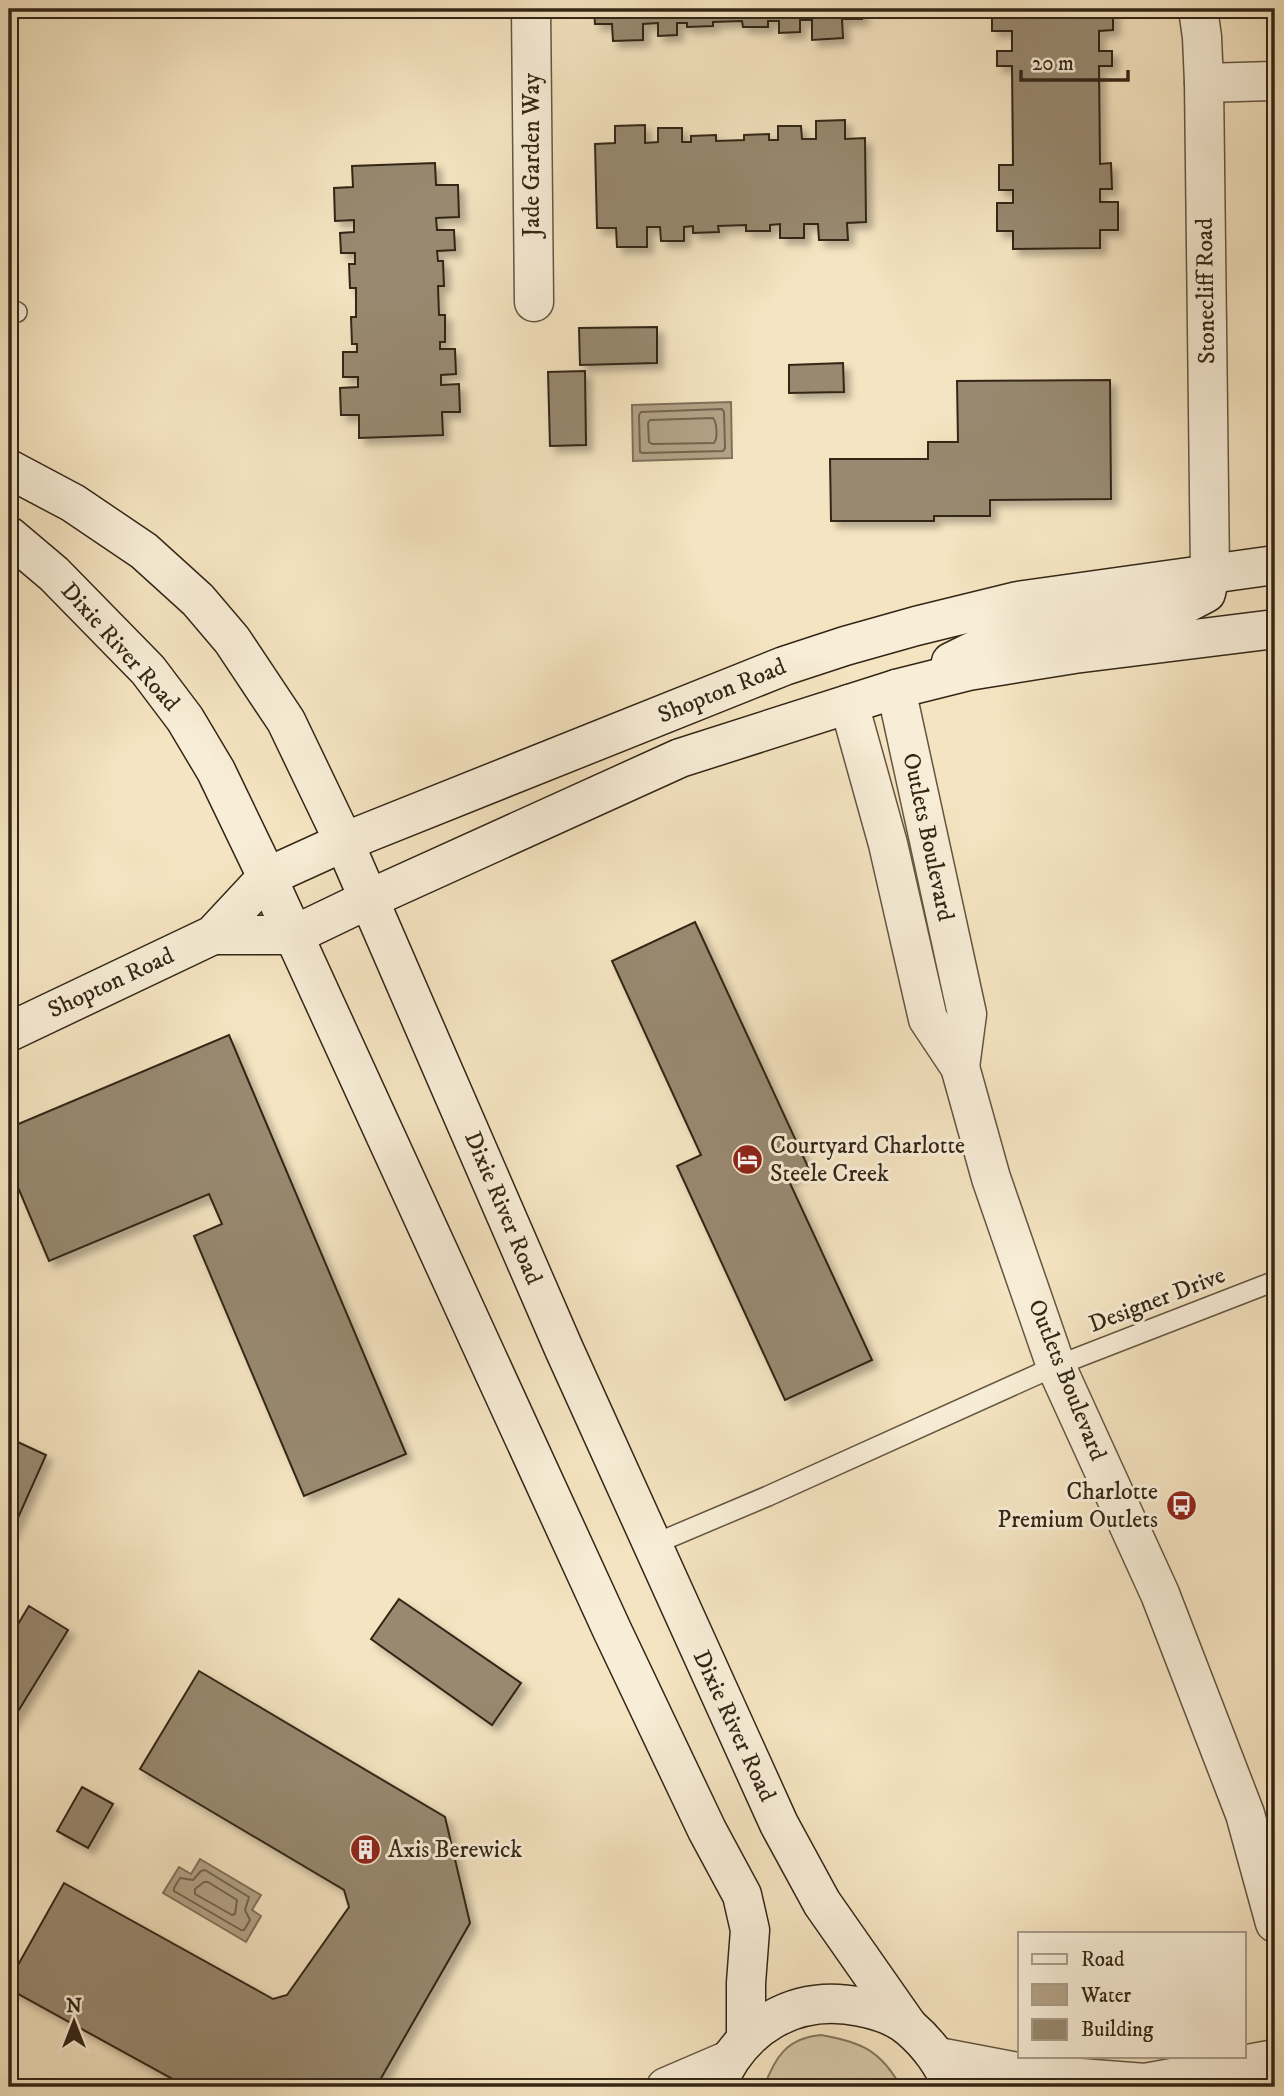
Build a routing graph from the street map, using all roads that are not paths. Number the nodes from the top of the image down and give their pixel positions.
1 (531, 9) edge
2 (1198, 9) edge
3 (1275, 81) edge
4 (1204, 83) junction
5 (534, 302) dead end
6 (9, 469) edge
7 (9, 536) edge
8 (1275, 565) edge
9 (1210, 573) junction
10 (1275, 628) edge
11 (896, 689) junction
12 (849, 704) junction
13 (344, 842) junction
14 (267, 877) junction
15 (369, 899) junction
16 (213, 935) junction
17 (294, 935) junction
18 (9, 1032) edge
19 (960, 1067) junction
20 (1275, 1281) edge
21 (1056, 1366) junction
22 (652, 1545) junction
23 (1275, 1923) edge
24 (908, 2026) junction
25 (1275, 2059) edge
26 (730, 2062) edge
27 (946, 2072) edge
28 (1141, 2085) edge
29 (666, 2087) edge

1 - 5 street, Jade Garden Way
2 - 4 street, Stonecliff Road
3 - 4 street
4 - 9 street, Stonecliff Road
6 - 13 street, Dixie River Road
7 - 14 street, Dixie River Road
8 - 9 street, Shopton Road
9 - 11 street
9 - 13 street, Shopton Road
10 - 11 street, Shopton Road
11 - 12 street, Shopton Road
11 - 19 street, Outlets Boulevard
12 - 15 street, Shopton Road
12 - 19 street, Outlets Boulevard
13 - 14 street, Shopton Road
13 - 15 street, Dixie River Road
14 - 16 street, Shopton Road
14 - 17 street, Dixie River Road
15 - 17 street, Shopton Road
15 - 22 street, Dixie River Road
16 - 17 street, Shopton Road
16 - 18 street, Shopton Road
17 - 26 street, Dixie River Road
19 - 21 street, Outlets Boulevard
20 - 21 lane, Designer Drive
21 - 22 lane, Designer Drive
21 - 23 street, Outlets Boulevard
22 - 24 street, Dixie River Road
24 - 26 street
24 - 27 street
25 - 28 street
26 - 29 street
27 - 28 street

